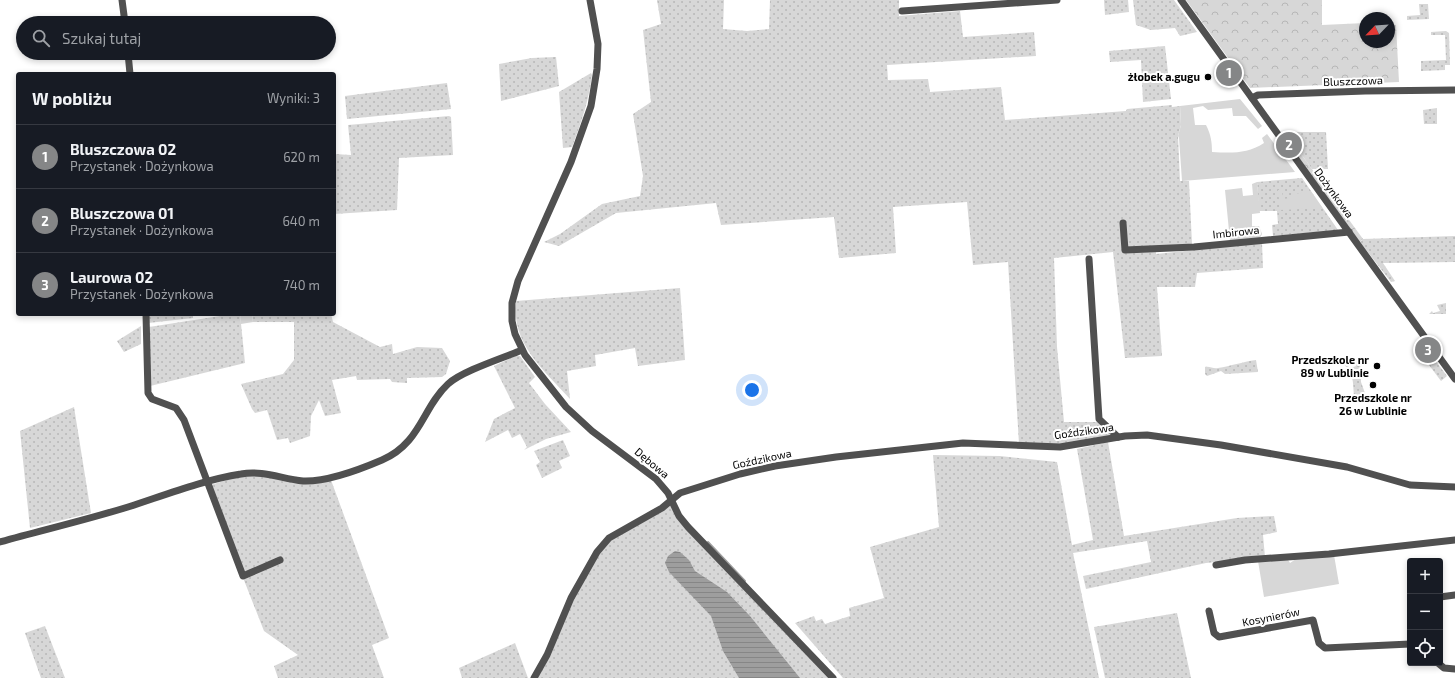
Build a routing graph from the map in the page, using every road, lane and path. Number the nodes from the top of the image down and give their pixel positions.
1 (122, 0) edge
2 (590, 0) edge
3 (1057, 0) edge
4 (1181, 0) edge
5 (902, 12) dead end
6 (124, 16) edge
7 (129, 60) edge
8 (130, 72) edge
9 (1455, 90) edge
10 (1252, 98) junction
11 (1123, 223) dead end
12 (1349, 232) junction
13 (1089, 259) dead end
14 (146, 316) edge
15 (522, 350) junction
16 (1454, 376) edge
17 (1118, 437) junction
18 (208, 482) junction
19 (1455, 487) edge
20 (671, 500) junction
21 (1455, 540) edge
22 (0, 542) edge
23 (280, 560) dead end
24 (1216, 565) dead end
25 (1455, 595) edge
26 (1443, 596) edge
27 (1209, 611) dead end
28 (1407, 644) edge
29 (1442, 666) edge
30 (1455, 669) edge
31 (534, 678) edge
32 (833, 678) edge

1 - 6 street
2 - 15 street, Dębowa
3 - 5 street
4 - 10 street, Dożynkowa
7 - 8 street
9 - 10 street, Bluszczowa
10 - 12 street, Dożynkowa
11 - 12 street, Imbirowa
12 - 16 street, Dożynkowa
13 - 17 street
14 - 18 street
15 - 18 street
15 - 20 street, Dębowa
17 - 19 street, Goździkowa
17 - 20 street, Goździkowa
18 - 22 street
18 - 23 street
20 - 31 street, Goździkowa
20 - 32 street, Dębowa
21 - 24 street
25 - 26 street
27 - 28 street, Kosynierów
29 - 30 street

